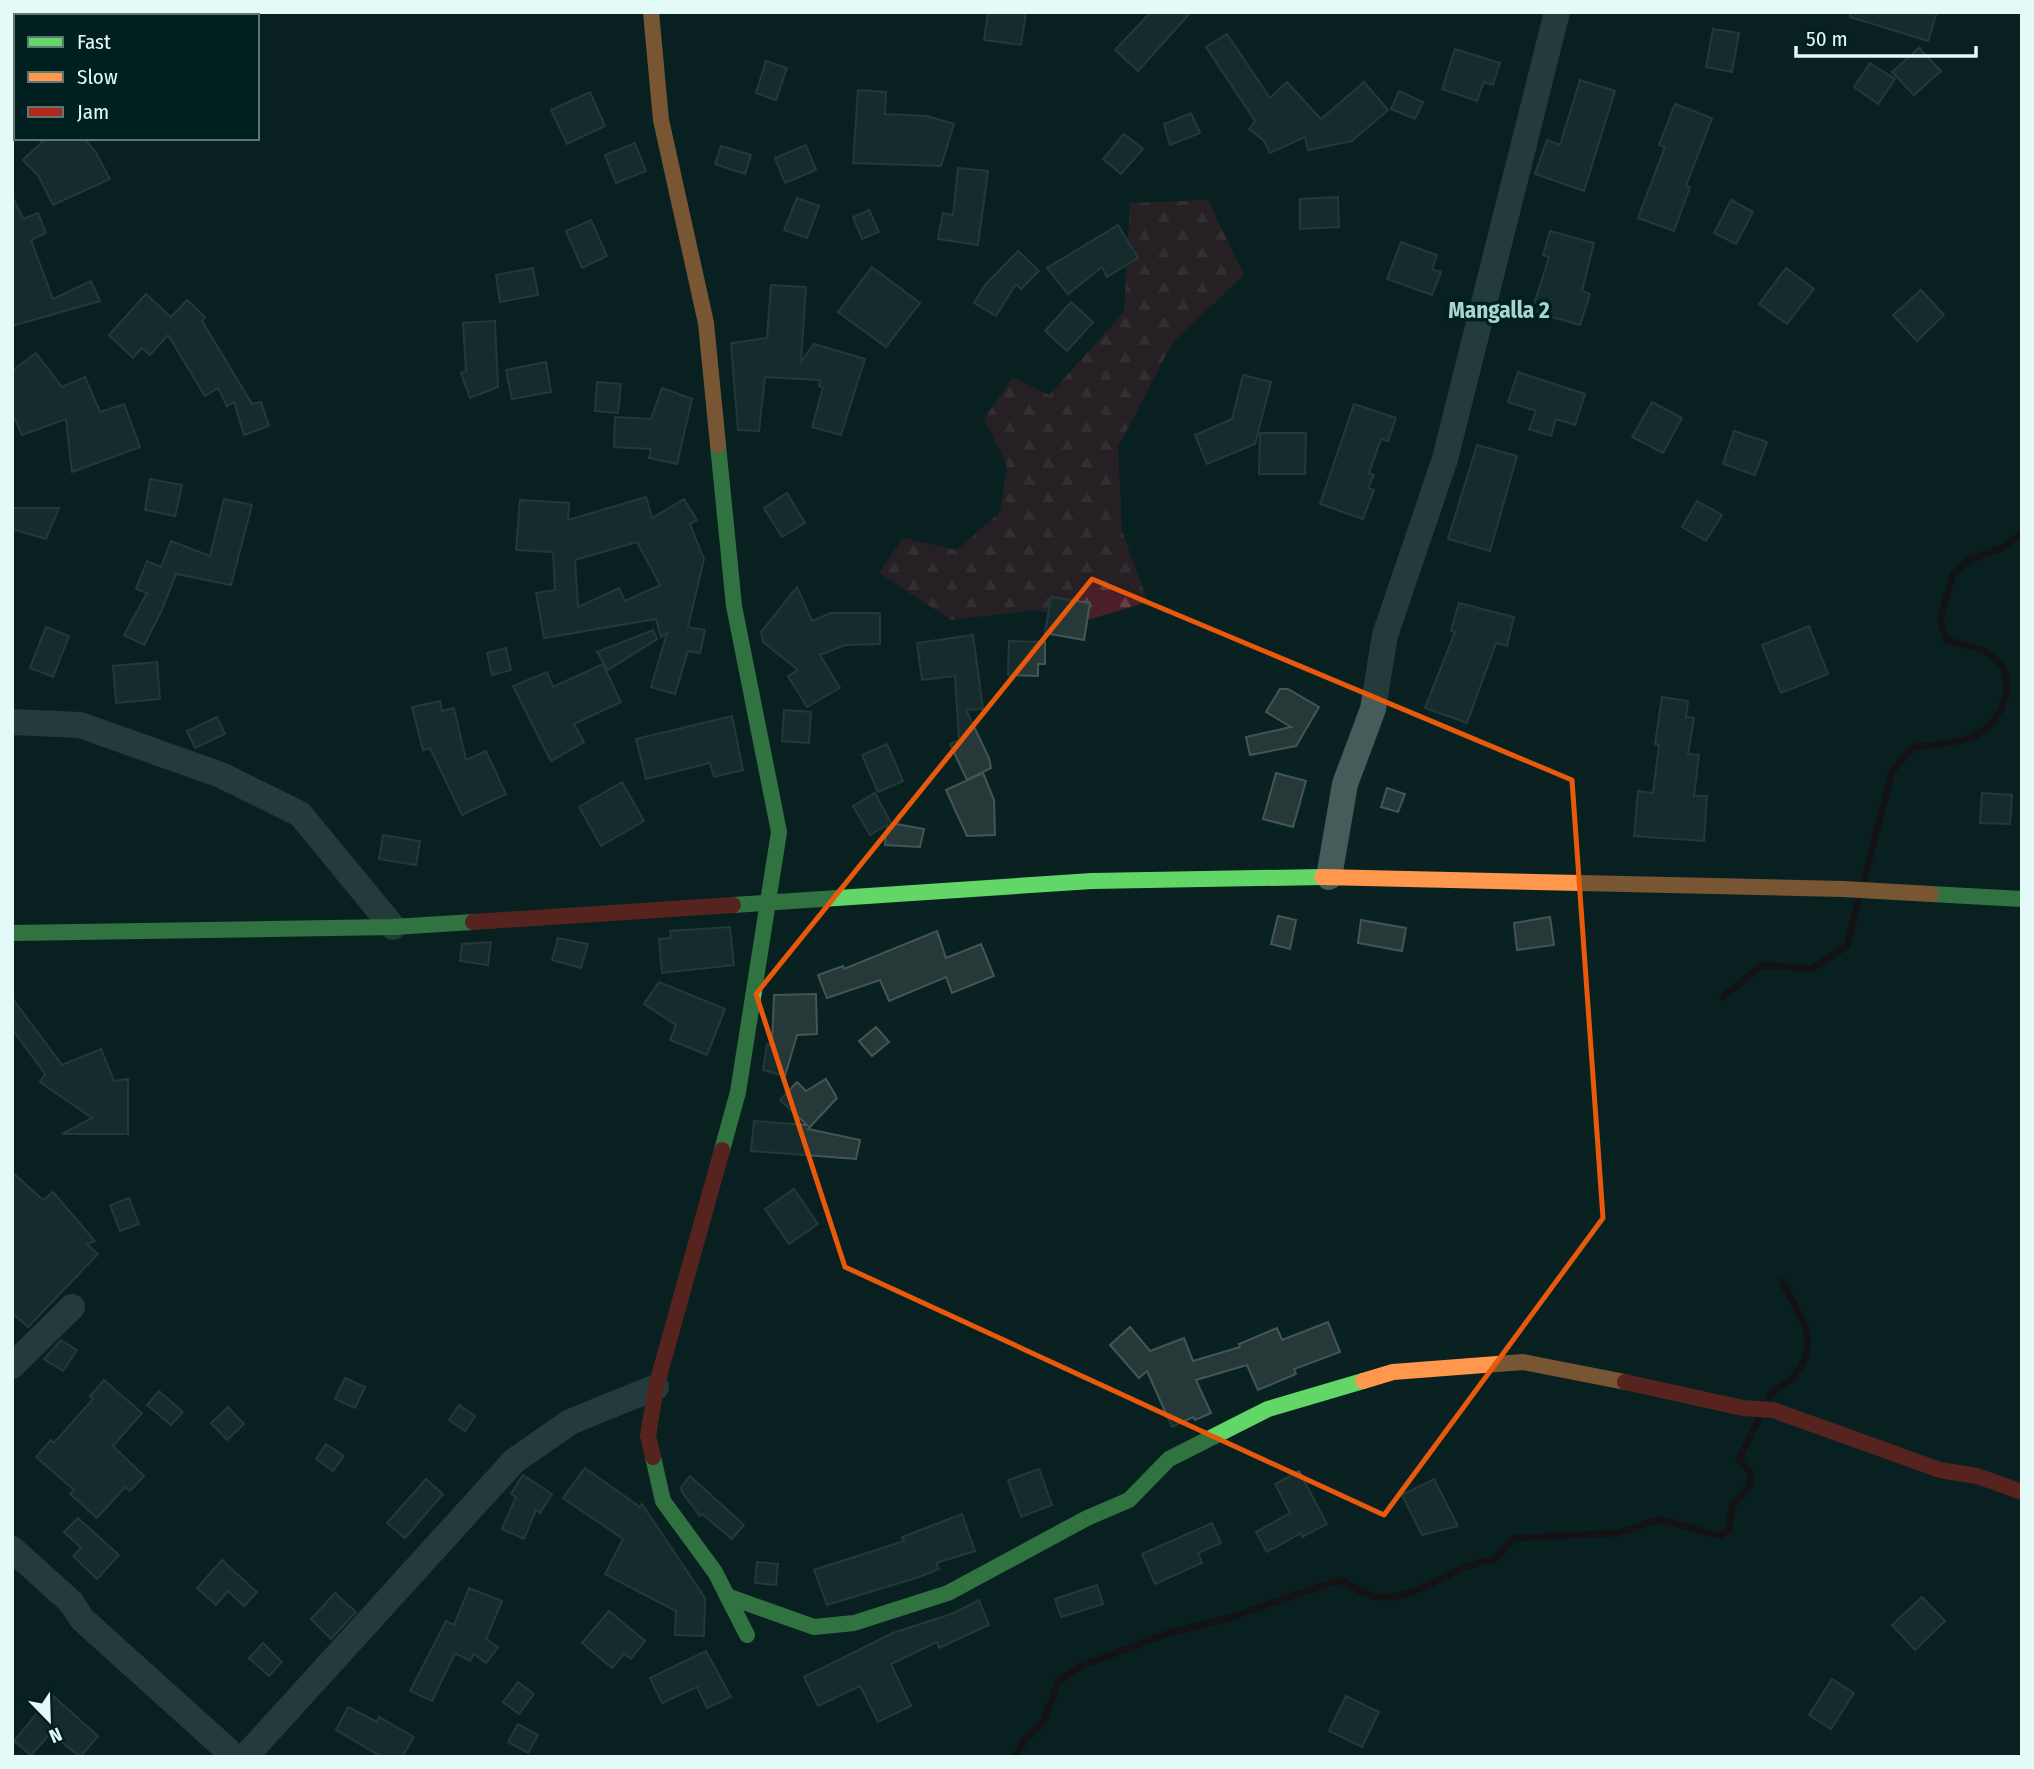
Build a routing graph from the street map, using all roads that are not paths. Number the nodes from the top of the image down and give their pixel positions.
1 (652, 12) edge
2 (1557, 12) edge
3 (12, 722) edge
4 (1329, 877) junction
5 (2022, 899) edge
6 (769, 903) junction
7 (393, 927) junction
8 (12, 933) edge
9 (72, 1307) dead end
10 (12, 1366) edge
11 (656, 1387) junction
12 (2022, 1492) edge
13 (12, 1549) edge
14 (727, 1596) junction
15 (747, 1635) dead end
16 (235, 1757) edge
17 (245, 1757) edge

1 - 6 main road
2 - 4 street
3 - 7 street
4 - 5 main road
4 - 6 main road
6 - 7 main road
6 - 11 main road
7 - 8 main road
9 - 10 street
11 - 14 main road
11 - 17 street
12 - 14 main road
13 - 16 street
14 - 15 main road

